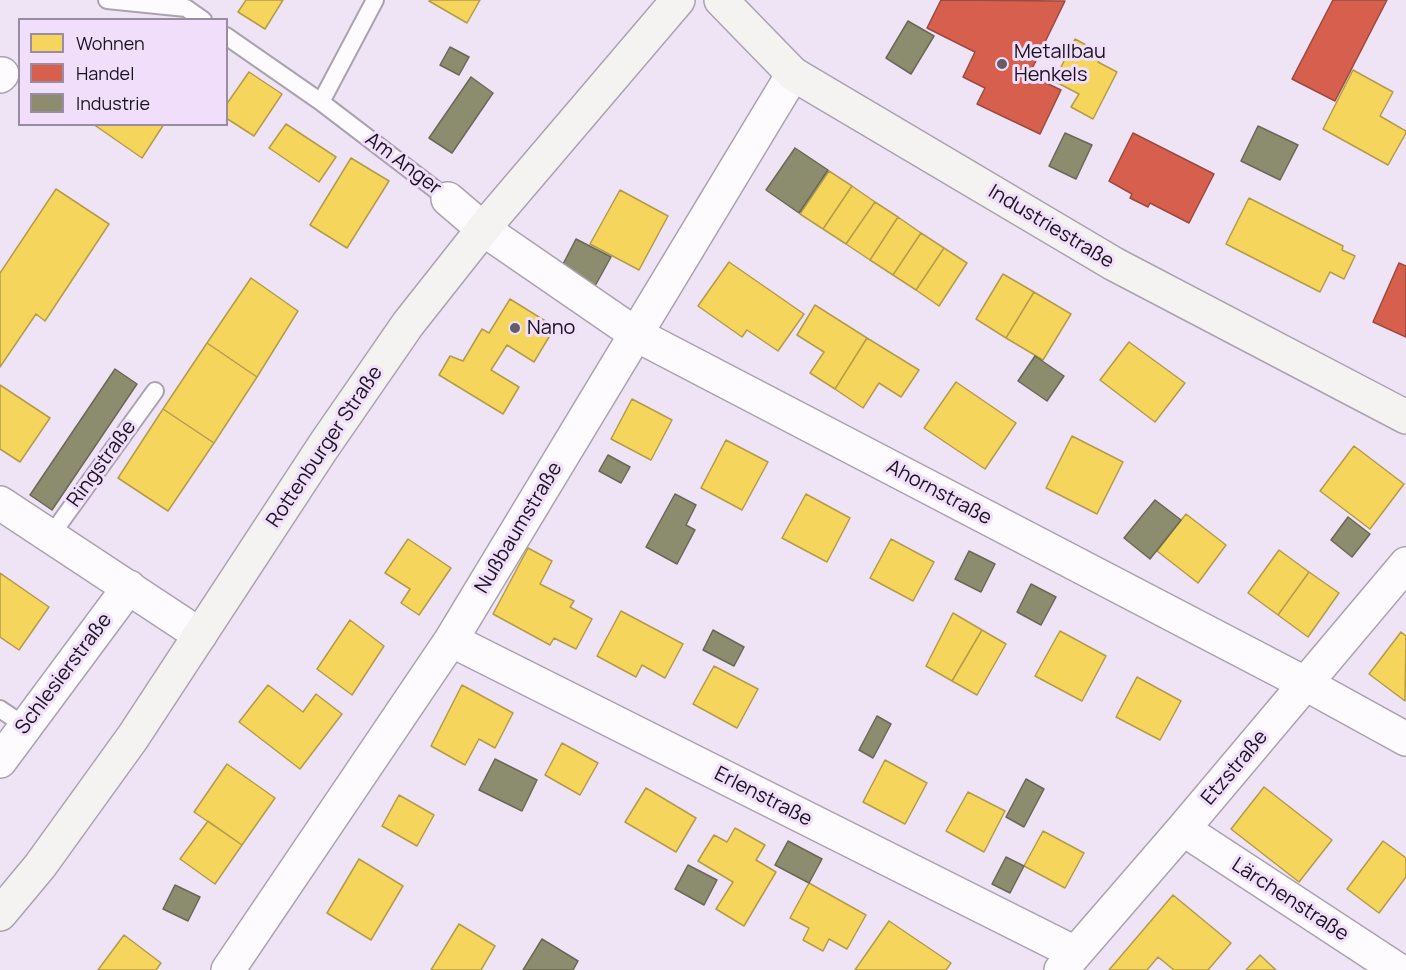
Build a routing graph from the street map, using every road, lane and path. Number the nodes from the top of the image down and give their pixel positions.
1 (107, 0) edge
2 (375, 0) edge
3 (678, 0) edge
4 (721, 0) edge
5 (200, 18) edge
6 (228, 37) edge
7 (793, 74) junction
8 (321, 102) junction
9 (448, 199) joint
10 (483, 229) junction
11 (637, 335) junction
12 (155, 392) dead end
13 (1406, 417) edge
14 (0, 503) edge
15 (49, 538) junction
16 (1406, 564) edge
17 (129, 587) junction
18 (200, 636) junction
19 (451, 640) junction
20 (1306, 684) junction
21 (13, 718) edge
22 (1406, 739) edge
23 (0, 761) edge
24 (1183, 829) junction
25 (0, 914) edge
26 (1068, 962) edge
27 (240, 967) edge
28 (1398, 970) edge

1 - 5 lane
2 - 8 lane
3 - 10 street, Rottenburger Straße
4 - 7 street, Industriestraße
6 - 8 lane, Am Anger
7 - 11 street, Nußbaumstraße
7 - 13 street, Industriestraße
8 - 9 lane, Am Anger
9 - 10 street, Am Anger
10 - 11 street, Ahornstraße
10 - 18 street, Rottenburger Straße
11 - 19 street, Nußbaumstraße
11 - 20 street, Ahornstraße
12 - 15 lane, Ringstraße
14 - 15 street
15 - 17 street
16 - 20 street, Etzstraße
17 - 18 street
17 - 21 street, Schlesierstraße
18 - 25 street, Rottenburger Straße
19 - 26 street, Erlenstraße
19 - 27 street, Nußbaumstraße
20 - 22 street, Ahornstraße
20 - 24 street, Etzstraße
21 - 23 street, Schlesierstraße
24 - 26 street, Etzstraße
24 - 28 street, Lärchenstraße

